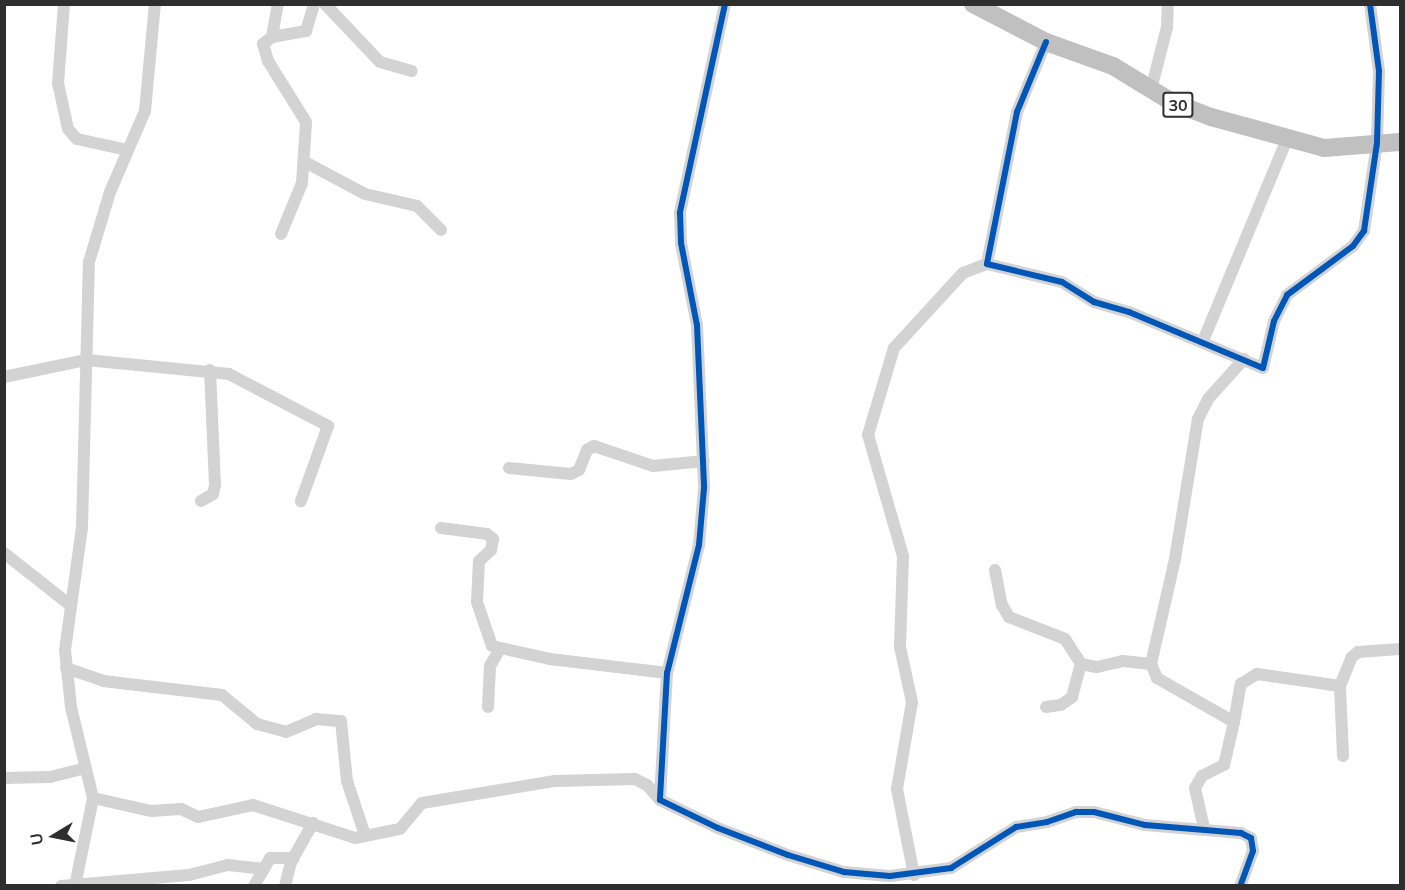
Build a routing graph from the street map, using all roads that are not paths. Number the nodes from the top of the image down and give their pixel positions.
1 (64, 4) edge
2 (155, 4) edge
3 (278, 4) edge
4 (314, 4) edge
5 (325, 4) edge
6 (725, 4) edge
7 (973, 4) edge
8 (1168, 4) edge
9 (1370, 4) edge
10 (272, 37) junction
11 (1046, 42) junction
12 (412, 71) dead end
13 (1151, 90) junction
14 (1287, 139) junction
15 (1401, 142) edge
16 (1377, 143) junction
17 (127, 150) junction
18 (305, 162) junction
19 (441, 230) dead end
20 (281, 234) dead end
21 (987, 264) junction
22 (1203, 341) junction
23 (1244, 359) junction
24 (86, 360) junction
25 (210, 370) junction
26 (4, 377) edge
27 (704, 461) junction
28 (509, 468) dead end
29 (201, 501) dead end
30 (301, 501) dead end
31 (441, 528) dead end
32 (4, 553) edge
33 (995, 570) dead end
34 (70, 605) junction
35 (500, 649) junction
36 (1401, 649) edge
37 (1081, 664) junction
38 (1151, 664) junction
39 (66, 668) junction
40 (667, 673) junction
41 (1340, 686) junction
42 (1046, 706) dead end
43 (488, 707) dead end
44 (1234, 722) junction
45 (1343, 756) dead end
46 (85, 768) junction
47 (4, 778) edge
48 (93, 798) junction
49 (660, 800) junction
50 (313, 823) junction
51 (1204, 828) junction
52 (365, 835) junction
53 (294, 858) junction
54 (264, 869) junction
55 (914, 875) junction
56 (75, 884) edge
57 (61, 885) edge
58 (254, 885) edge
59 (285, 885) edge
60 (1240, 885) edge

1 - 17 street
2 - 17 street
3 - 10 street
4 - 10 street
5 - 12 street
6 - 27 street
7 - 11 highway, 30
8 - 13 street
9 - 16 street
10 - 18 street
11 - 13 highway, 30
11 - 21 street
13 - 14 highway, 30
14 - 16 highway, 30
14 - 22 street
15 - 16 highway, 30
16 - 23 street
17 - 24 street
18 - 19 street
18 - 20 street
21 - 22 street
21 - 55 street
22 - 23 street
23 - 38 street
24 - 25 street
24 - 26 street
24 - 34 street
25 - 29 street
25 - 30 street
27 - 28 street
27 - 40 street
31 - 35 street
32 - 34 street
33 - 37 street
34 - 39 street
35 - 40 street
35 - 43 street
36 - 41 street
37 - 38 street
37 - 42 street
38 - 44 street
39 - 46 street
39 - 52 street
40 - 49 street
41 - 44 street
41 - 45 street
44 - 51 street
46 - 47 street
46 - 48 street
48 - 50 street
48 - 56 street
49 - 52 street
49 - 55 street
50 - 52 street
50 - 53 street
51 - 55 street
51 - 60 street
53 - 54 street
53 - 59 street
54 - 56 street
54 - 58 street
56 - 57 street

